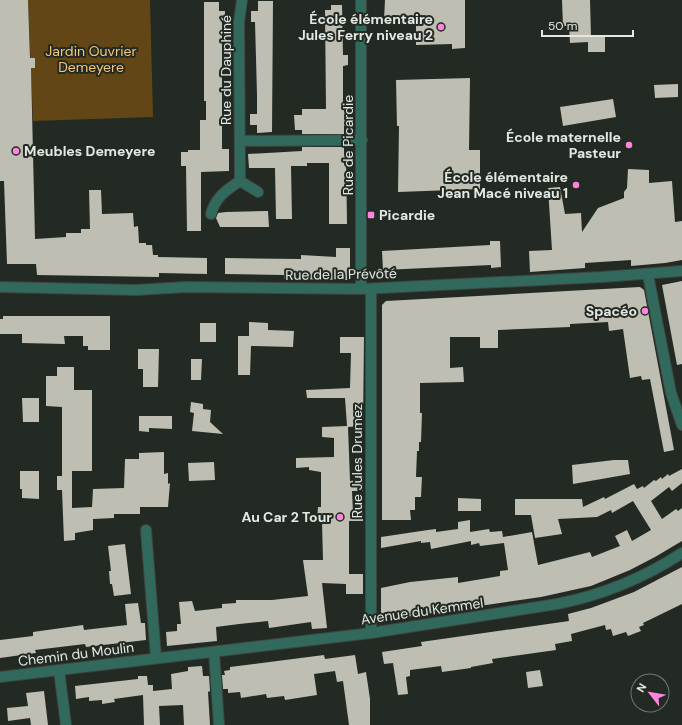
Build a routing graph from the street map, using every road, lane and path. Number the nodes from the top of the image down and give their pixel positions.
1 (242, 0) edge
2 (361, 0) edge
3 (362, 140) junction
4 (240, 141) junction
5 (240, 181) junction
6 (258, 192) dead end
7 (211, 214) dead end
8 (682, 271) edge
9 (648, 275) junction
10 (0, 287) edge
11 (366, 289) junction
12 (682, 425) edge
13 (146, 530) dead end
14 (682, 553) edge
15 (371, 633) junction
16 (214, 652) junction
17 (156, 658) junction
18 (59, 670) junction
19 (0, 678) edge
20 (66, 725) edge
21 (219, 725) edge

1 - 4 street, Rue du Dauphiné
2 - 3 street, Rue de Picardie
3 - 4 street
3 - 11 street, Rue de Picardie
4 - 5 street, Rue du Dauphiné
5 - 6 street
5 - 7 street
8 - 9 street, Rue de la Prévôté
9 - 11 street, Rue de la Prévôté
9 - 12 street
10 - 11 street, Rue de la Prévôté
11 - 15 street, Rue Jules Drumez
13 - 17 street
14 - 15 street, Avenue du Kemmel
15 - 16 street, Avenue du Kemmel
16 - 17 street, Avenue du Kemmel
16 - 21 street
17 - 18 street, Chemin du Moulin
18 - 19 street, Chemin du Moulin
18 - 20 street

